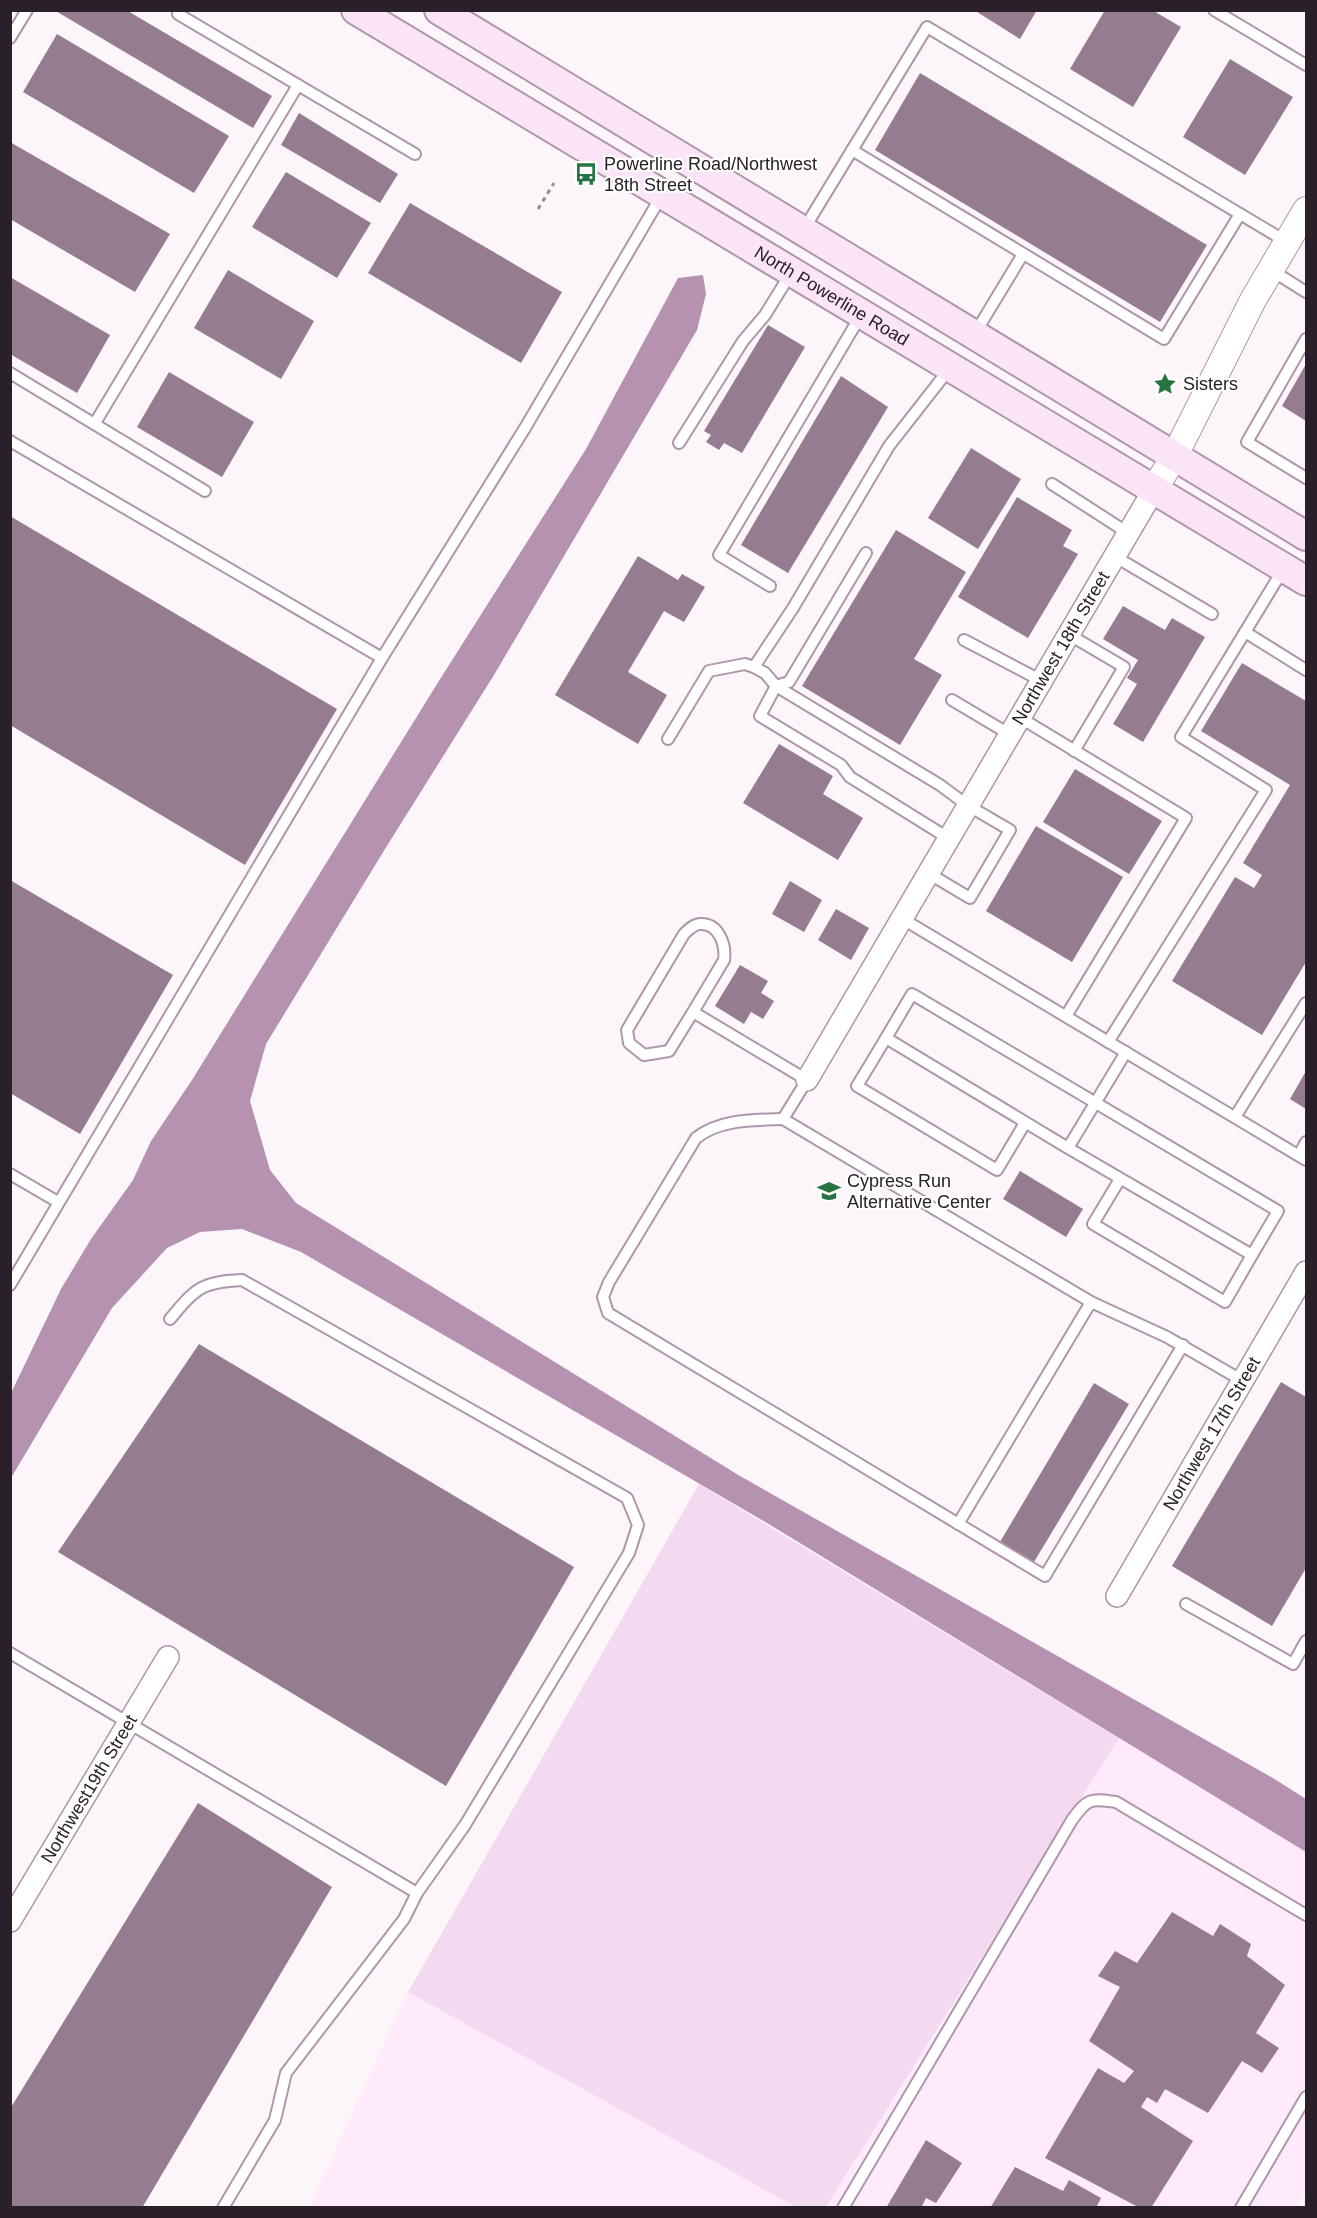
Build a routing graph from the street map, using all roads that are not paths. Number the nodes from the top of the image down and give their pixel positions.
1 (27, 10) edge
2 (356, 10) edge
3 (439, 10) edge
4 (1214, 10) edge
5 (177, 12) edge
6 (10, 38) edge
7 (1306, 64) edge
8 (298, 85) junction
9 (852, 150) junction
10 (415, 154) dead end
11 (662, 195) junction
12 (1306, 210) edge
13 (1240, 214) junction
14 (808, 235) junction
15 (1288, 242) junction
16 (1023, 254) junction
17 (1271, 270) junction
18 (791, 273) junction
19 (1306, 292) edge
20 (862, 315) junction
21 (974, 335) junction
22 (1306, 339) edge
23 (950, 368) junction
24 (10, 373) edge
25 (95, 423) junction
26 (10, 441) edge
27 (680, 443) dead end
28 (1174, 456) junction
29 (1306, 478) edge
30 (1052, 484) dead end
31 (206, 491) dead end
32 (1153, 491) junction
33 (1128, 533) junction
34 (1306, 536) edge
35 (866, 553) dead end
36 (1114, 556) junction
37 (1295, 575) edge
38 (770, 586) dead end
39 (1212, 614) dead end
40 (1245, 632) junction
41 (1068, 633) junction
42 (964, 640) dead end
43 (382, 658) junction
44 (754, 667) junction
45 (1306, 670) edge
46 (1040, 680) junction
47 (776, 686) junction
48 (952, 700) dead end
49 (1014, 726) junction
50 (668, 739) dead end
51 (1074, 751) junction
52 (968, 805) junction
53 (948, 838) junction
54 (928, 873) junction
55 (901, 918) junction
56 (1306, 1003) edge
57 (693, 1012) junction
58 (1066, 1016) junction
59 (886, 1038) junction
60 (1108, 1041) junction
61 (1126, 1052) junction
62 (807, 1080) junction
63 (1096, 1102) junction
64 (1235, 1117) junction
65 (783, 1119) junction
66 (1025, 1123) junction
67 (1306, 1142) edge
68 (1068, 1148) junction
69 (1303, 1157) edge
70 (10, 1174) edge
71 (1120, 1179) junction
72 (58, 1202) junction
73 (1252, 1256) junction
74 (1306, 1272) edge
75 (10, 1285) edge
76 (1091, 1302) junction
77 (170, 1319) dead end
78 (1183, 1346) junction
79 (1243, 1381) junction
80 (958, 1524) junction
81 (1118, 1596) dead end
82 (1186, 1604) dead end
83 (1306, 1641) edge
84 (10, 1653) edge
85 (168, 1657) dead end
86 (129, 1723) junction
87 (417, 1893) junction
88 (1306, 1915) edge
89 (10, 1921) edge
90 (1306, 2097) edge
91 (223, 2208) edge
92 (843, 2208) edge
93 (1241, 2208) edge

1 - 6 lane
2 - 11 main road, North Powerline Road
3 - 14 main road
4 - 7 lane
5 - 8 lane
8 - 10 lane
8 - 25 lane
9 - 13 lane
9 - 14 lane
9 - 16 lane
11 - 14 main road
11 - 18 main road, North Powerline Road
11 - 43 lane
12 - 15 street, Northwest 18th Street
13 - 15 lane
13 - 16 lane
14 - 21 main road
15 - 17 street, Northwest 18th Street
16 - 21 lane
17 - 19 lane
17 - 28 street, Northwest 18th Street
18 - 20 main road, North Powerline Road
18 - 27 lane
20 - 23 main road, North Powerline Road
20 - 38 lane
21 - 28 main road
22 - 29 lane
23 - 32 main road, North Powerline Road
23 - 44 lane
24 - 25 lane
25 - 31 lane
26 - 43 lane
28 - 32 street, Northwest 18th Street
28 - 34 main road
30 - 33 lane
32 - 33 street, Northwest 18th Street
32 - 37 main road, North Powerline Road
33 - 36 street, Northwest 18th Street
35 - 47 lane
36 - 39 lane
36 - 41 street, Northwest 18th Street
37 - 40 lane
40 - 45 lane
40 - 60 lane
41 - 46 street, Northwest 18th Street
41 - 51 lane
42 - 46 lane
43 - 72 lane
44 - 47 lane
44 - 50 lane
46 - 49 street, Northwest 18th Street
47 - 52 lane
47 - 53 lane
48 - 49 lane
49 - 51 lane
49 - 52 street, Northwest 18th Street
51 - 58 lane
52 - 53 street, Northwest 18th Street
52 - 54 lane
53 - 54 street, Northwest 18th Street
54 - 55 street, Northwest 18th Street
55 - 58 lane
55 - 62 street, Northwest 18th Street
56 - 64 lane
57 - 57 lane
57 - 62 lane
58 - 60 lane
59 - 63 lane
59 - 66 lane
59 - 66 lane
60 - 61 lane
61 - 63 lane
61 - 64 lane
62 - 65 lane
63 - 68 lane
63 - 73 lane
64 - 69 lane
65 - 76 lane
65 - 80 lane
66 - 68 lane
67 - 69 lane
68 - 71 lane
70 - 72 lane
71 - 73 lane
71 - 73 lane
72 - 75 lane
74 - 79 street, Northwest 17th Street
76 - 78 lane
76 - 80 lane
77 - 87 lane
78 - 79 lane
78 - 80 lane
79 - 81 street, Northwest 17th Street
82 - 83 lane
84 - 86 lane
85 - 86 street, Northwest19th Street
86 - 87 lane
86 - 89 street, Northwest19th Street
87 - 91 lane
88 - 92 lane
90 - 93 lane

